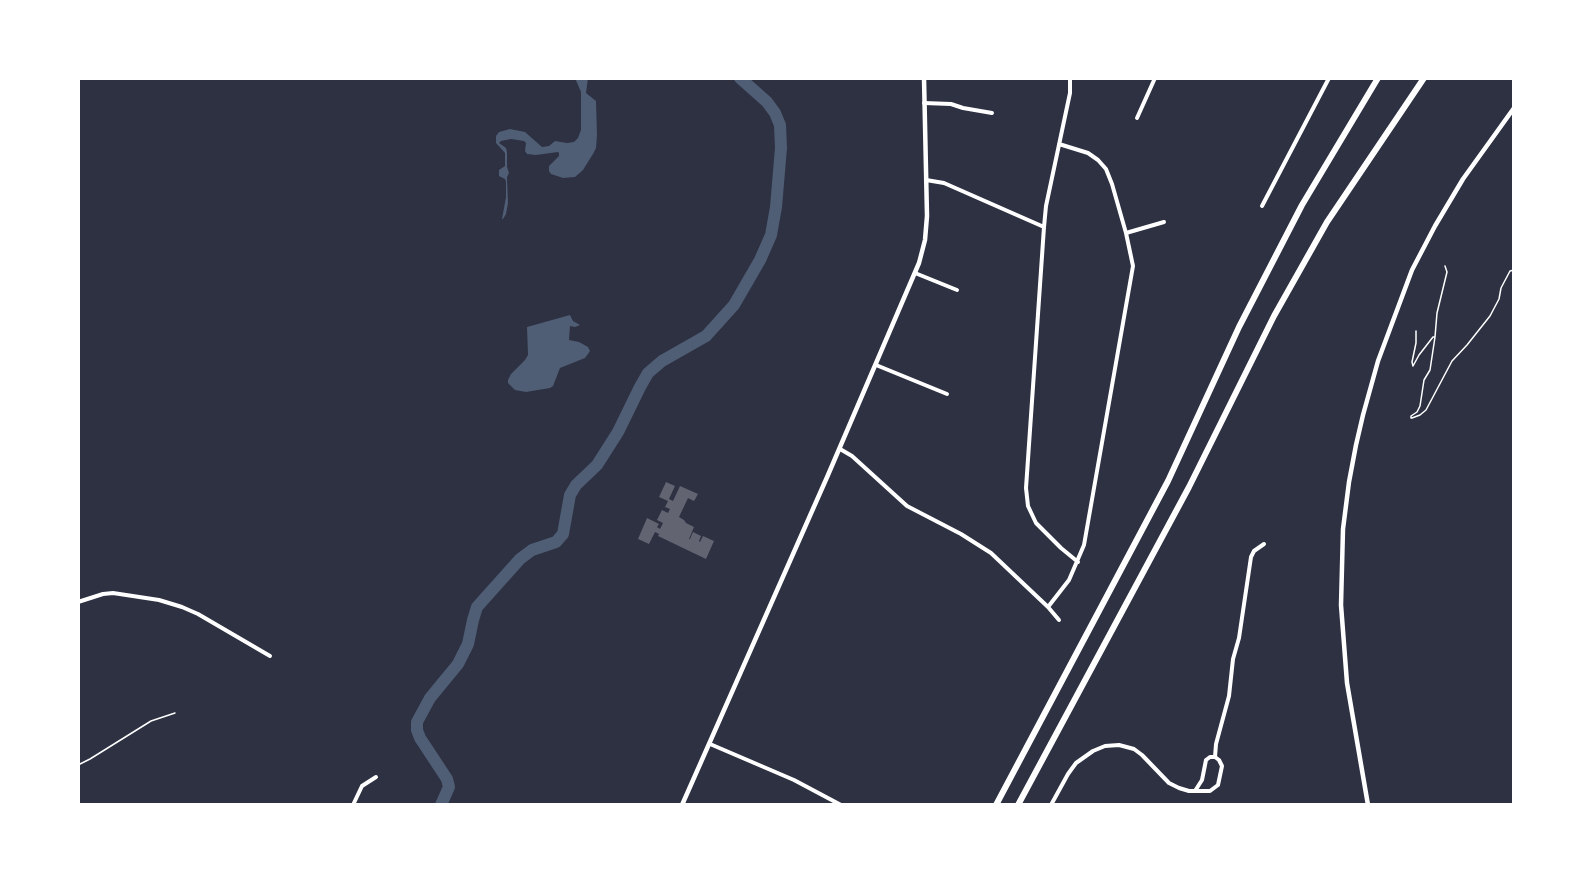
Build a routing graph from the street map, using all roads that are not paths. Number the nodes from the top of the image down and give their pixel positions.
1 (924, 78) edge
2 (1070, 78) edge
3 (1155, 78) edge
4 (1329, 78) edge
5 (1378, 78) edge
6 (1424, 78) edge
7 (924, 103) junction
8 (1514, 108) edge
9 (992, 113) dead end
10 (1137, 118) dead end
11 (1059, 144) junction
12 (926, 180) junction
13 (1262, 206) dead end
14 (1164, 222) dead end
15 (1044, 226) junction
16 (1126, 232) junction
17 (915, 273) junction
18 (957, 290) dead end
19 (876, 365) junction
20 (947, 394) dead end
21 (840, 449) junction
22 (1264, 544) dead end
23 (1078, 562) junction
24 (78, 602) edge
25 (1048, 607) junction
26 (1059, 620) dead end
27 (270, 656) dead end
28 (176, 713) dead end
29 (710, 744) junction
30 (1215, 757) junction
31 (78, 765) edge
32 (376, 777) dead end
33 (1195, 791) junction
34 (353, 805) edge
35 (682, 805) edge
36 (841, 805) edge
37 (996, 805) edge
38 (1018, 805) edge
39 (1051, 805) edge
40 (1368, 805) edge

1 - 7 main road
2 - 11 street
3 - 10 street
4 - 13 street
5 - 37 highway
6 - 38 highway
7 - 9 street
7 - 12 main road
8 - 40 main road
11 - 15 street
11 - 16 street
12 - 15 street
12 - 17 main road
14 - 16 street
15 - 23 street
16 - 23 street
17 - 18 street
17 - 19 main road
19 - 20 street
19 - 21 main road
21 - 25 street
21 - 29 main road
22 - 30 street
23 - 25 street
24 - 27 street
25 - 26 street
28 - 31 lane
29 - 35 main road
29 - 36 street
30 - 33 street
30 - 33 street
32 - 34 street
33 - 39 street

